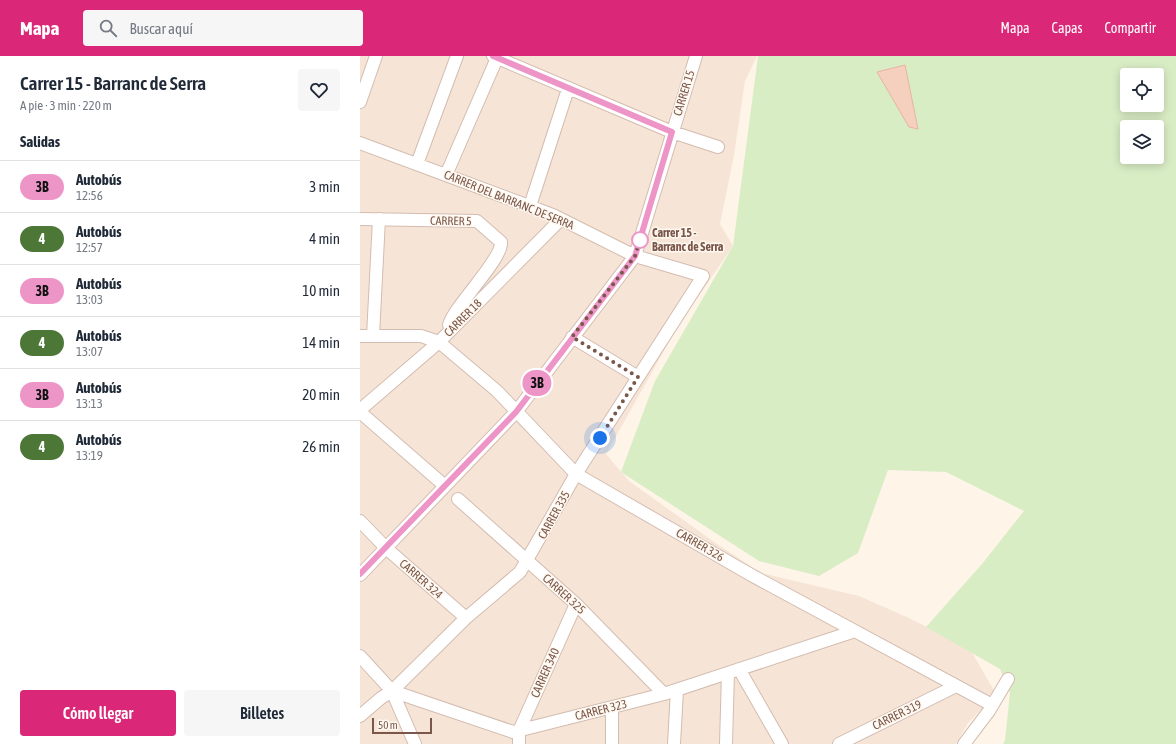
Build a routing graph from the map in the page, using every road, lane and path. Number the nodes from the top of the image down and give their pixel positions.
1 (376, 56) edge
2 (457, 56) edge
3 (696, 56) edge
4 (495, 57) edge
5 (568, 89) junction
6 (360, 102) edge
7 (672, 132) junction
8 (360, 143) edge
9 (718, 147) dead end
10 (417, 164) junction
11 (446, 175) junction
12 (530, 206) junction
13 (360, 219) edge
14 (378, 219) junction
15 (561, 219) junction
16 (635, 256) junction
17 (703, 276) joint
18 (451, 330) junction
19 (360, 336) edge
20 (373, 336) junction
21 (572, 337) junction
22 (439, 342) junction
23 (638, 377) junction
24 (360, 411) edge
25 (516, 412) junction
26 (576, 474) junction
27 (446, 486) junction
28 (458, 499) dead end
29 (360, 521) edge
30 (386, 548) junction
31 (528, 561) junction
32 (360, 574) edge
33 (576, 604) junction
34 (466, 618) junction
35 (855, 631) junction
36 (360, 656) edge
37 (734, 671) junction
38 (1008, 679) dead end
39 (956, 686) junction
40 (677, 690) junction
41 (392, 691) junction
42 (664, 694) junction
43 (992, 705) junction
44 (612, 707) junction
45 (360, 716) edge
46 (519, 731) junction
47 (415, 744) edge
48 (519, 744) edge
49 (612, 744) edge
50 (674, 744) edge
51 (726, 744) edge
52 (782, 744) edge
53 (839, 744) edge
54 (964, 744) edge

1 - 6 street
2 - 10 street
3 - 7 street, CARRER 15
4 - 5 street
4 - 11 street
5 - 7 street
5 - 12 street
7 - 9 street
7 - 16 street, CARRER 15
8 - 10 street, CARRER DEL BARRANC DE SERRA
10 - 11 street, CARRER DEL BARRANC DE SERRA
11 - 12 street, CARRER DEL BARRANC DE SERRA
12 - 15 street, CARRER DEL BARRANC DE SERRA
13 - 14 street, CARRER 5
14 - 18 street, CARRER 5
14 - 20 street
15 - 16 street, CARRER DEL BARRANC DE SERRA
15 - 18 street, CARRER 18
16 - 17 street, CARRER DEL BARRANC DE SERRA
16 - 21 street, CARRER 15
17 - 23 street, CARRER 335
18 - 22 street, CARRER 18
19 - 20 street
20 - 22 street
21 - 23 street
21 - 25 street, CARRER 15
22 - 24 street, CARRER 18
22 - 25 street, CARRER 326
23 - 26 street, CARRER 335
24 - 27 street
25 - 26 street, CARRER 326
25 - 27 street, CARRER 15
26 - 31 street, CARRER 335
26 - 35 street, CARRER 326
27 - 30 street, CARRER 15
28 - 31 street, CARRER 325
29 - 30 street, CARRER 324
30 - 32 street, CARRER 15
30 - 34 street, CARRER 324
31 - 33 street, CARRER 325
31 - 34 street, CARRER 335
33 - 42 street, CARRER 325
33 - 46 street, CARRER 340
34 - 41 street, CARRER 335
35 - 37 street, CARRER 323
35 - 39 street, CARRER 326
36 - 41 street, CARRER 323
37 - 40 street, CARRER 323
37 - 51 street
37 - 52 street
38 - 43 street
39 - 43 street, CARRER 326
39 - 53 street, CARRER 319
40 - 42 street, CARRER 323
40 - 50 street
41 - 45 street, CARRER 335
41 - 46 street, CARRER 323
41 - 47 street
42 - 44 street, CARRER 323
43 - 54 street
44 - 46 street, CARRER 323
44 - 49 street
46 - 48 street, CARRER 340

